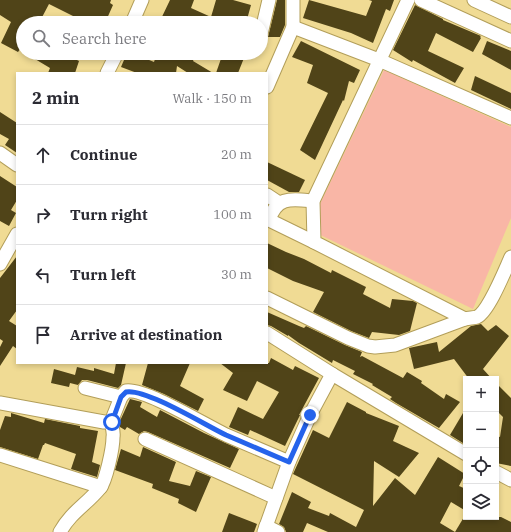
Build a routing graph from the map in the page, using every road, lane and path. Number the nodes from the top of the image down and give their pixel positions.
1 (142, 0) edge
2 (268, 0) edge
3 (293, 0) edge
4 (408, 0) edge
5 (421, 0) edge
6 (474, 0) edge
7 (135, 16) edge
8 (265, 16) edge
9 (511, 17) edge
10 (293, 27) junction
11 (511, 41) edge
12 (114, 60) edge
13 (378, 60) junction
14 (108, 72) edge
15 (268, 85) edge
16 (511, 118) edge
17 (0, 153) edge
18 (16, 164) edge
19 (268, 196) edge
20 (313, 201) junction
21 (279, 203) junction
22 (268, 222) edge
23 (16, 236) edge
24 (314, 242) junction
25 (511, 257) edge
26 (0, 264) edge
27 (268, 298) edge
28 (465, 319) junction
29 (268, 334) edge
30 (332, 374) junction
31 (85, 388) dead end
32 (121, 397) junction
33 (0, 404) edge
34 (112, 422) junction
35 (145, 439) dead end
36 (463, 452) edge
37 (0, 455) edge
38 (289, 462) junction
39 (499, 474) edge
40 (511, 480) edge
41 (101, 487) junction
42 (276, 498) junction
43 (270, 530) edge
44 (60, 532) edge

1 - 7 street
2 - 8 street
3 - 10 street
4 - 13 street
5 - 11 street
6 - 9 street
10 - 13 street
10 - 15 street
12 - 14 street
13 - 16 street
13 - 20 street
17 - 18 street
19 - 21 street
20 - 21 street
20 - 24 street
21 - 22 street
22 - 24 street
23 - 26 street
24 - 28 street
25 - 28 street
27 - 28 street
29 - 30 street
30 - 36 street
30 - 38 street
31 - 32 street
32 - 34 street
32 - 38 street
33 - 34 street
34 - 41 street
35 - 42 street
37 - 41 street
38 - 42 street
39 - 40 street
41 - 44 street
42 - 43 street

